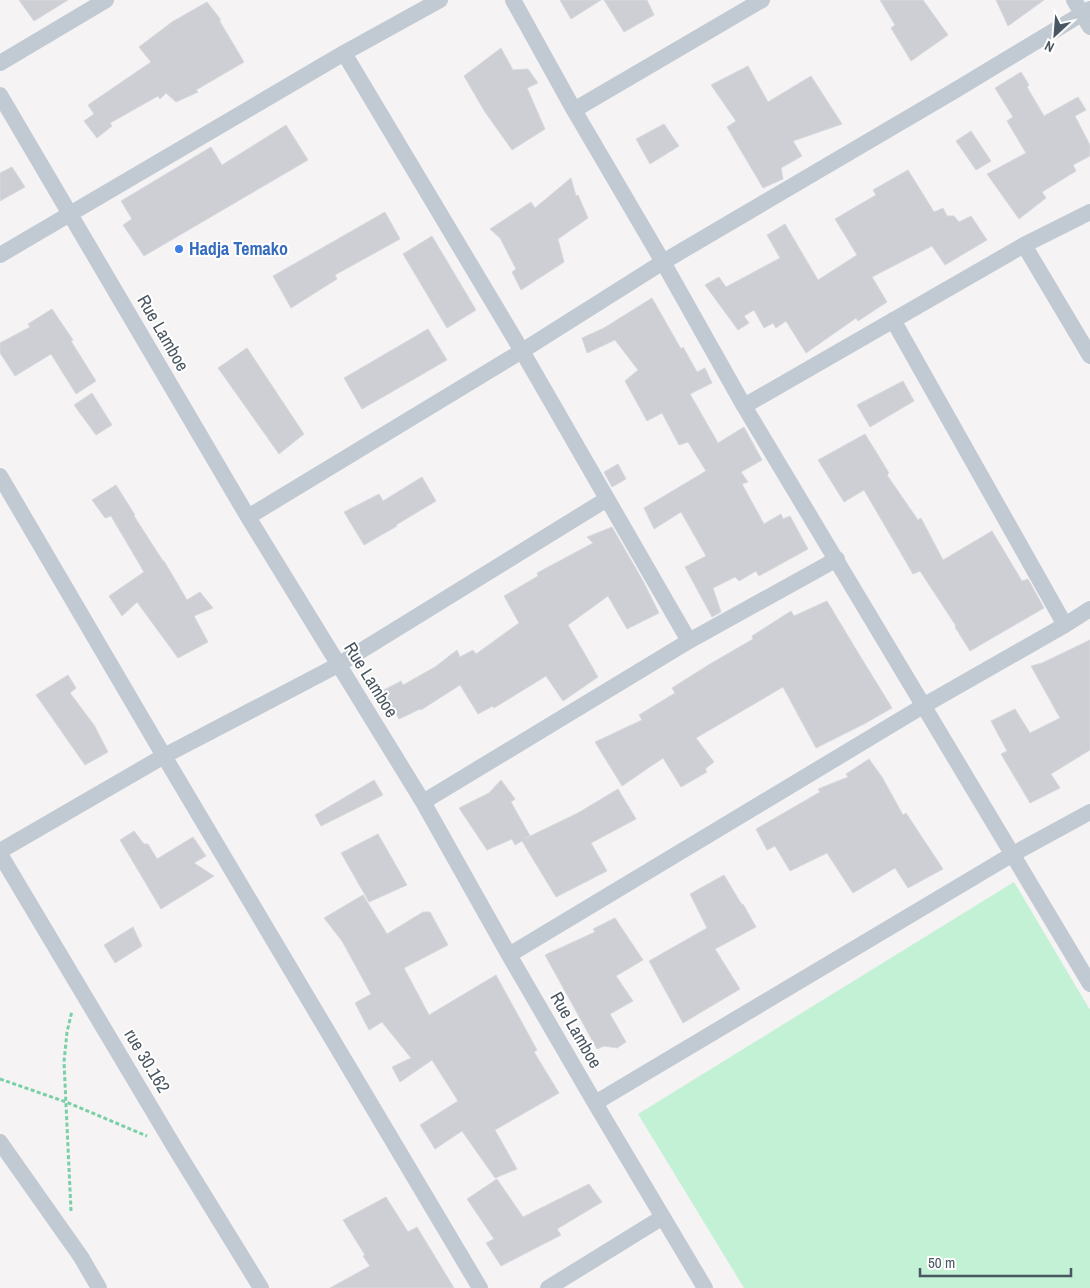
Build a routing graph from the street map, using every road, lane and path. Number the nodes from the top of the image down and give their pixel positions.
1 (106, 0) edge
2 (440, 0) edge
3 (512, 0) edge
4 (762, 0) edge
5 (1084, 13) edge
6 (344, 53) junction
7 (0, 63) edge
8 (0, 95) edge
9 (574, 110) junction
10 (1090, 212) edge
11 (70, 214) junction
12 (1024, 245) junction
13 (0, 255) edge
14 (663, 262) junction
15 (893, 320) junction
16 (522, 351) junction
17 (1090, 356) edge
18 (744, 406) junction
19 (0, 476) edge
20 (607, 499) junction
21 (248, 518) junction
22 (836, 559) junction
23 (1090, 609) edge
24 (1065, 625) junction
25 (689, 641) junction
26 (338, 665) junction
27 (923, 706) junction
28 (164, 756) junction
29 (423, 802) junction
30 (1090, 812) edge
31 (0, 852) edge
32 (1013, 854) junction
33 (509, 956) junction
34 (1090, 984) edge
35 (83, 993) junction
36 (0, 1079) edge
37 (66, 1102) junction
38 (595, 1103) junction
39 (148, 1136) dead end
40 (0, 1142) edge
41 (663, 1217) junction
42 (69, 1239) junction
43 (99, 1288) edge
44 (261, 1288) edge
45 (480, 1288) edge
46 (548, 1288) edge
47 (705, 1288) edge

1 - 7 street
2 - 6 street
3 - 9 street
4 - 9 street
5 - 14 street
6 - 11 street
6 - 16 street
8 - 11 street, Rue Lamboe
9 - 14 street
10 - 12 street
11 - 13 street
11 - 21 street, Rue Lamboe
12 - 15 street
12 - 17 street
14 - 16 street
14 - 18 street
15 - 18 street
15 - 24 street
16 - 20 street
16 - 21 street
18 - 22 street
19 - 28 street
20 - 25 street
20 - 26 street
21 - 26 street, Rue Lamboe
22 - 25 street
22 - 27 street
23 - 24 street
24 - 27 street
25 - 29 street
26 - 28 street
26 - 29 street, Rue Lamboe
27 - 32 street
27 - 33 street
28 - 31 street
28 - 45 street
29 - 33 street, Rue Lamboe
30 - 32 street
31 - 35 street, rue 30.162
32 - 34 street
32 - 38 street
33 - 38 street, Rue Lamboe
35 - 37 path
35 - 44 street, rue 30.162
36 - 37 path
37 - 39 path
37 - 42 path
38 - 41 street, Rue Lamboe
40 - 42 street
41 - 46 street
41 - 47 street, Rue Lamboe
42 - 43 street

